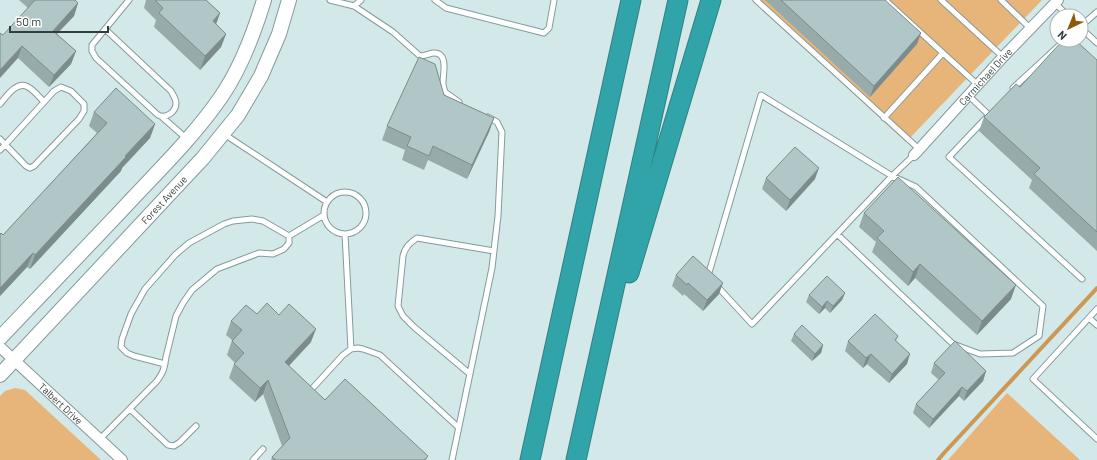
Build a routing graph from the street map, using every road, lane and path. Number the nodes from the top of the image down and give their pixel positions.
1 (129, 0) edge
2 (264, 0) edge
3 (289, 0) edge
4 (330, 0) edge
5 (361, 0) edge
6 (435, 0) edge
7 (554, 0) edge
8 (620, 0) edge
9 (631, 0) edge
10 (678, 0) edge
11 (711, 0) edge
12 (756, 0) edge
13 (886, 0) edge
14 (941, 0) edge
15 (1001, 0) edge
16 (1056, 2) edge
17 (354, 6) junction
18 (1097, 12) edge
19 (1089, 20) edge
20 (1030, 28) junction
21 (105, 29) junction
22 (1089, 35) edge
23 (1097, 43) edge
24 (1057, 48) edge
25 (943, 53) junction
26 (1003, 58) junction
27 (978, 85) junction
28 (1009, 93) edge
29 (968, 95) junction
30 (44, 102) junction
31 (0, 104) edge
32 (463, 104) edge
33 (607, 107) junction
34 (994, 109) edge
35 (989, 114) junction
36 (484, 115) edge
37 (162, 117) junction
38 (884, 118) junction
39 (223, 133) junction
40 (0, 139) edge
41 (187, 139) junction
42 (5, 145) junction
43 (0, 150) edge
44 (916, 152) junction
45 (892, 176) junction
46 (327, 202) junction
47 (324, 215) junction
48 (345, 234) junction
49 (837, 234) junction
50 (289, 236) junction
51 (494, 251) junction
52 (1082, 279) dead end
53 (1097, 309) edge
54 (608, 316) junction
55 (1089, 318) junction
56 (1097, 325) edge
57 (0, 338) edge
58 (0, 347) edge
59 (352, 349) junction
60 (14, 359) junction
61 (165, 364) junction
62 (470, 374) junction
63 (0, 375) edge
64 (310, 391) edge
65 (130, 409) junction
66 (196, 426) dead end
67 (458, 427) junction
68 (100, 439) junction
69 (1097, 439) edge
70 (264, 449) dead end
71 (122, 460) edge
72 (253, 460) edge
73 (452, 460) edge
74 (530, 460) edge
75 (576, 460) edge

1 - 21 lane
2 - 41 street
3 - 39 street, Forest Avenue
4 - 17 lane
5 - 17 lane
6 - 7 lane
8 - 33 highway
9 - 33 highway
10 - 54 highway
11 - 54 highway
12 - 38 lane
13 - 25 lane
14 - 26 lane
15 - 20 lane
16 - 20 street, Carmichael Drive
17 - 32 lane
18 - 19 lane
20 - 26 street, Carmichael Drive
21 - 37 lane
21 - 37 lane
22 - 23 lane
24 - 28 lane
25 - 27 lane
25 - 38 lane
26 - 27 street, Carmichael Drive
27 - 29 street, Carmichael Drive
29 - 35 lane
29 - 44 street, Carmichael Drive
30 - 31 lane
30 - 42 lane
30 - 42 lane
33 - 74 highway
34 - 35 lane
35 - 52 lane
36 - 51 lane
37 - 41 lane
38 - 44 lane
39 - 46 lane
39 - 60 street, Forest Avenue
40 - 42 lane
41 - 57 street
42 - 43 lane
44 - 45 lane
45 - 49 lane
45 - 49 lane
45 - 49 lane
46 - 47 lane
46 - 48 lane
47 - 48 lane
47 - 50 lane
48 - 59 lane
50 - 61 lane
50 - 61 lane
51 - 62 lane
51 - 62 lane
53 - 55 lane
54 - 75 highway
55 - 56 lane
55 - 69 lane
58 - 60 street, Talbert Drive
59 - 64 lane
59 - 67 lane
60 - 63 street, Forest Avenue
60 - 68 street, Talbert Drive
61 - 65 lane
62 - 67 lane
65 - 66 lane
65 - 68 lane
67 - 73 lane
68 - 71 street, Talbert Drive
70 - 72 lane

